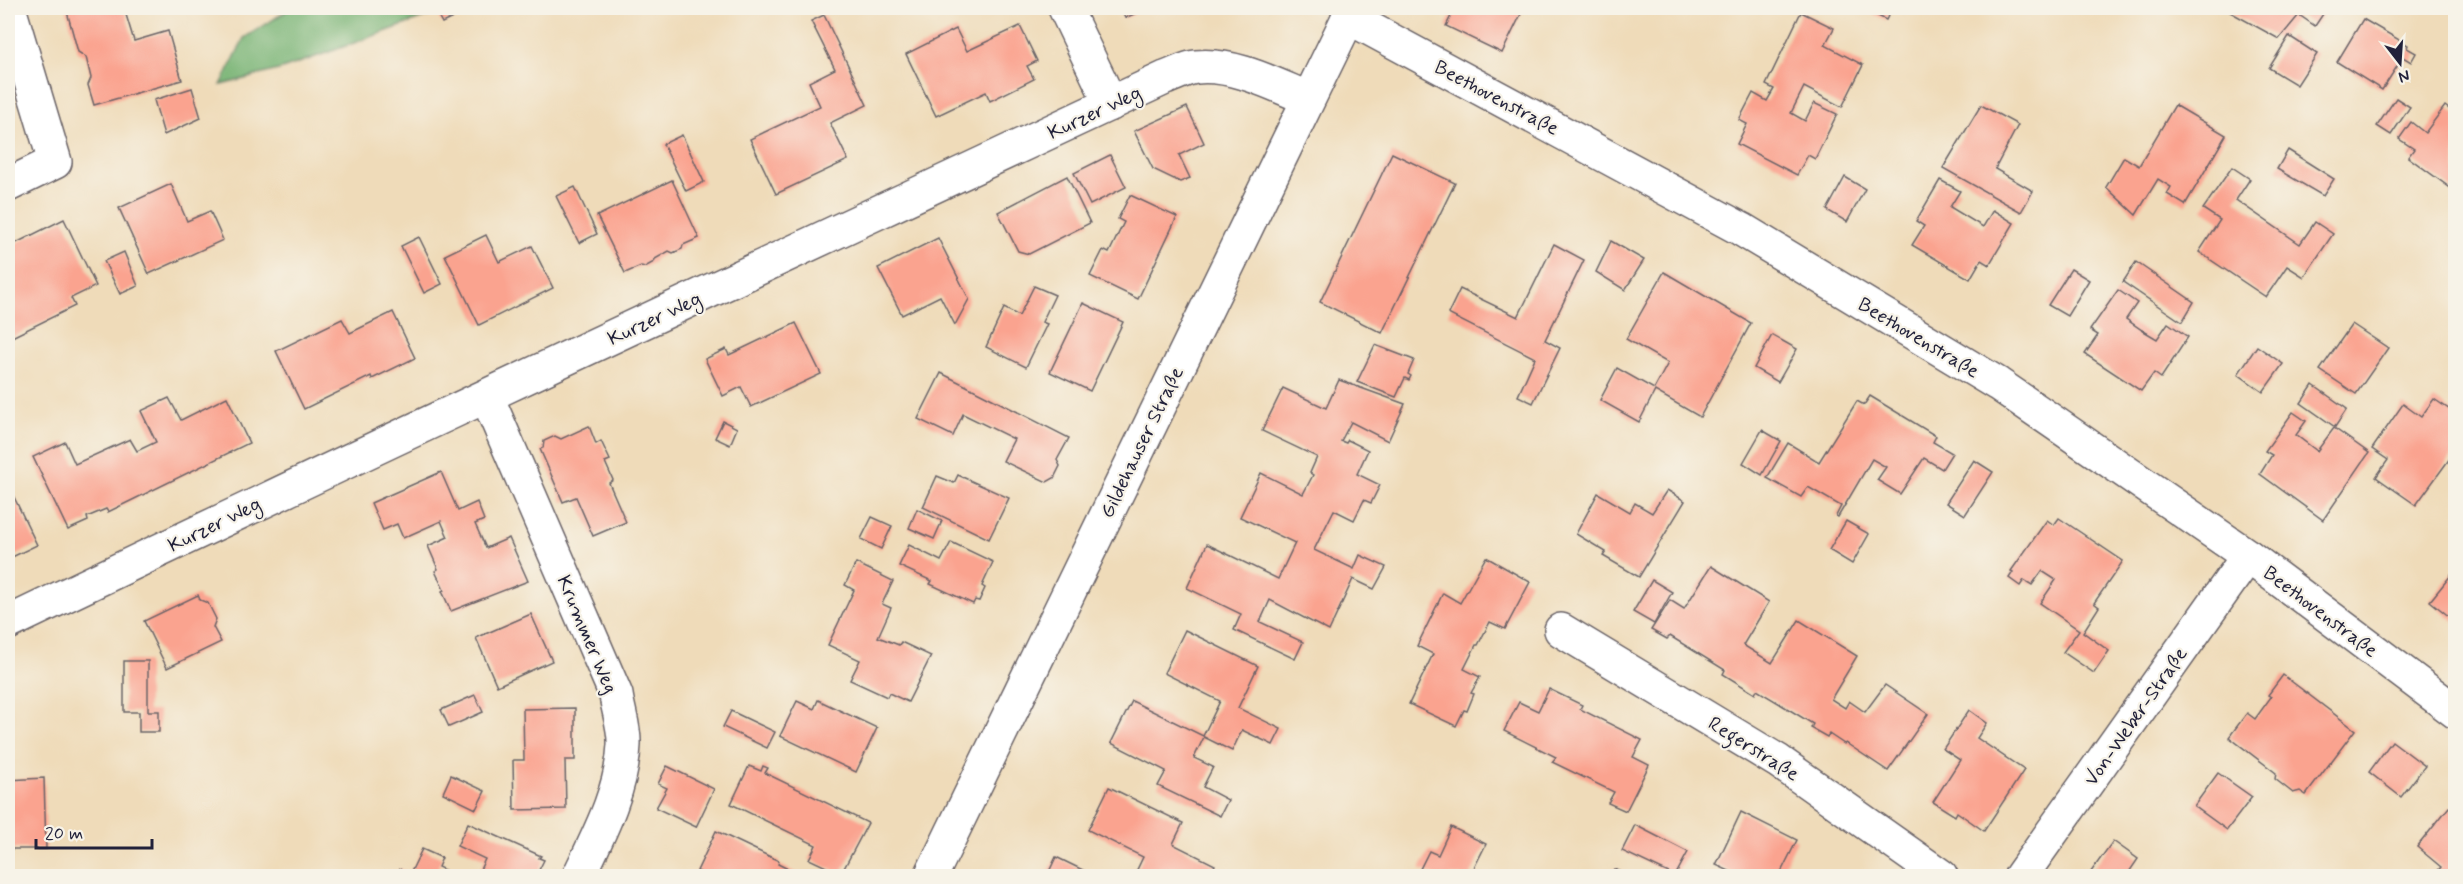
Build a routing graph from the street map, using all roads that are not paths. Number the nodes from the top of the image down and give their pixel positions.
1 (9, 8) edge
2 (1065, 8) edge
3 (1350, 12) edge
4 (1307, 98) junction
5 (1111, 104) junction
6 (8, 185) edge
7 (487, 397) junction
8 (2248, 556) junction
9 (8, 623) edge
10 (1561, 630) dead end
11 (2456, 712) edge
12 (579, 876) edge
13 (931, 876) edge
14 (1941, 876) edge
15 (2021, 876) edge

1 - 6 street
2 - 5 street
3 - 4 street, Gildehauser Straße
3 - 8 street, Beethovenstraße
4 - 5 street, Kurzer Weg
4 - 13 street, Gildehauser Straße
5 - 7 street, Kurzer Weg
7 - 9 street, Kurzer Weg
7 - 12 street, Krummer Weg
8 - 11 street, Beethovenstraße
8 - 15 street, Von-Weber-Straße
10 - 14 street, Regerstraße

